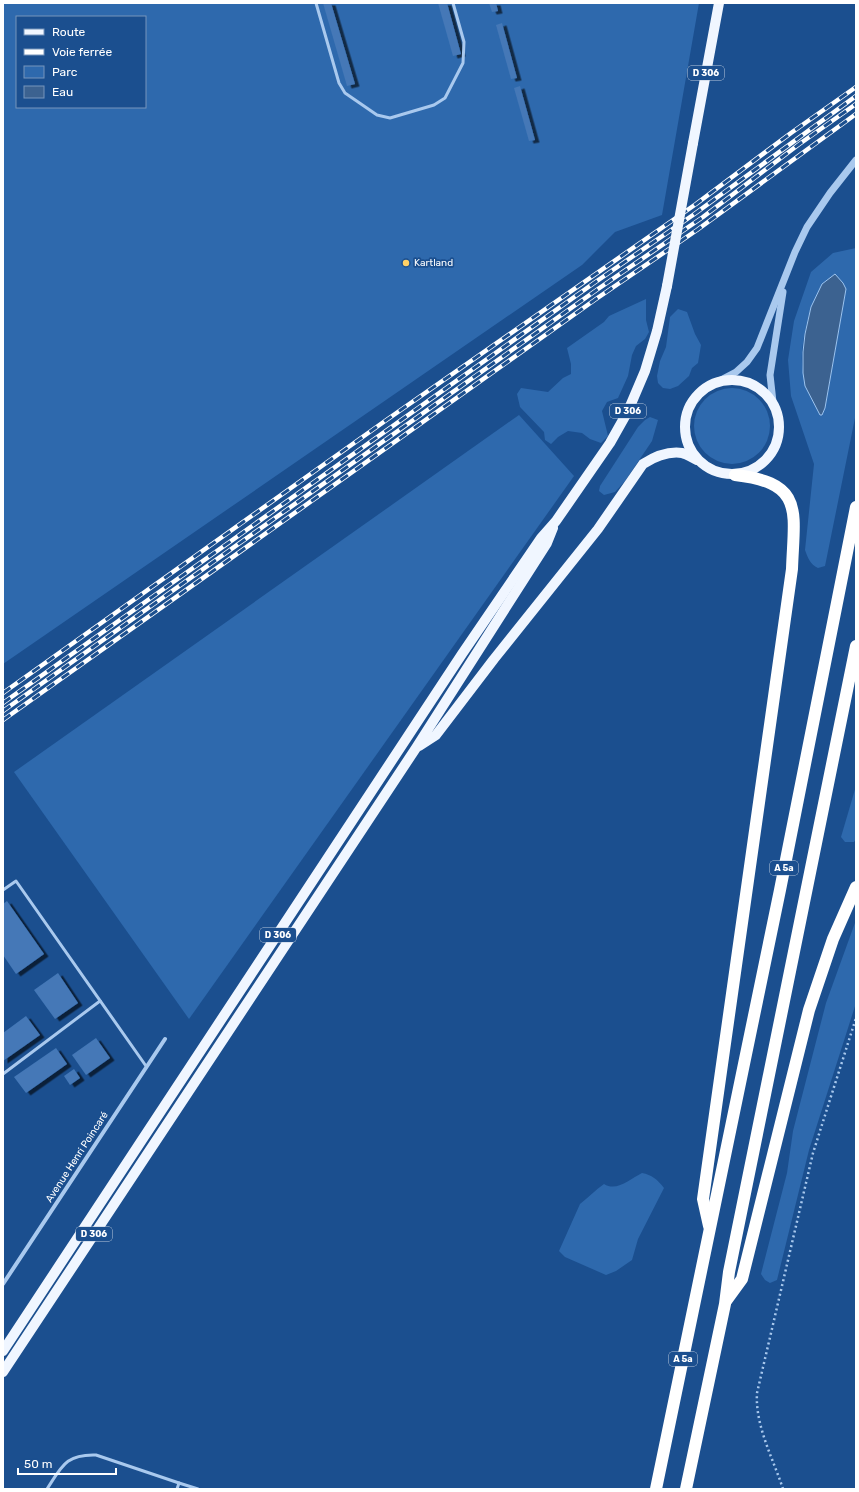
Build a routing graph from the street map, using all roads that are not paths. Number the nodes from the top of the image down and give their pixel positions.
1 (316, 3) edge
2 (452, 3) edge
3 (719, 3) edge
4 (856, 160) edge
5 (784, 279) junction
6 (715, 383) junction
7 (773, 402) junction
8 (697, 460) junction
9 (735, 475) junction
10 (856, 508) edge
11 (556, 521) junction
12 (856, 646) edge
13 (416, 748) junction
14 (856, 887) edge
15 (3, 890) edge
16 (100, 1001) junction
17 (164, 1038) dead end
18 (146, 1066) junction
19 (3, 1074) edge
20 (710, 1228) junction
21 (3, 1284) edge
22 (725, 1304) junction
23 (3, 1351) edge
24 (3, 1372) edge
25 (179, 1483) junction
26 (47, 1489) edge
27 (177, 1489) edge
28 (198, 1489) edge
29 (656, 1489) edge
30 (686, 1489) edge

1 - 2 lane
3 - 11 main road, D 306, bridge
4 - 5 street
5 - 6 street
5 - 7 street
6 - 7 main road
6 - 8 main road
7 - 9 main road
8 - 9 main road
8 - 13 main road
9 - 20 highway
10 - 20 highway, A 5a
11 - 13 main road, D 306
11 - 23 main road, D 306
12 - 22 highway, A 5a
13 - 24 main road, D 306
14 - 22 highway
15 - 16 lane
16 - 18 lane
16 - 19 lane
17 - 18 street, Avenue Henri Poincaré
18 - 21 street, Avenue Henri Poincaré
20 - 29 highway, A 5a
22 - 30 highway, A 5a
25 - 26 lane
25 - 27 lane
25 - 28 lane

